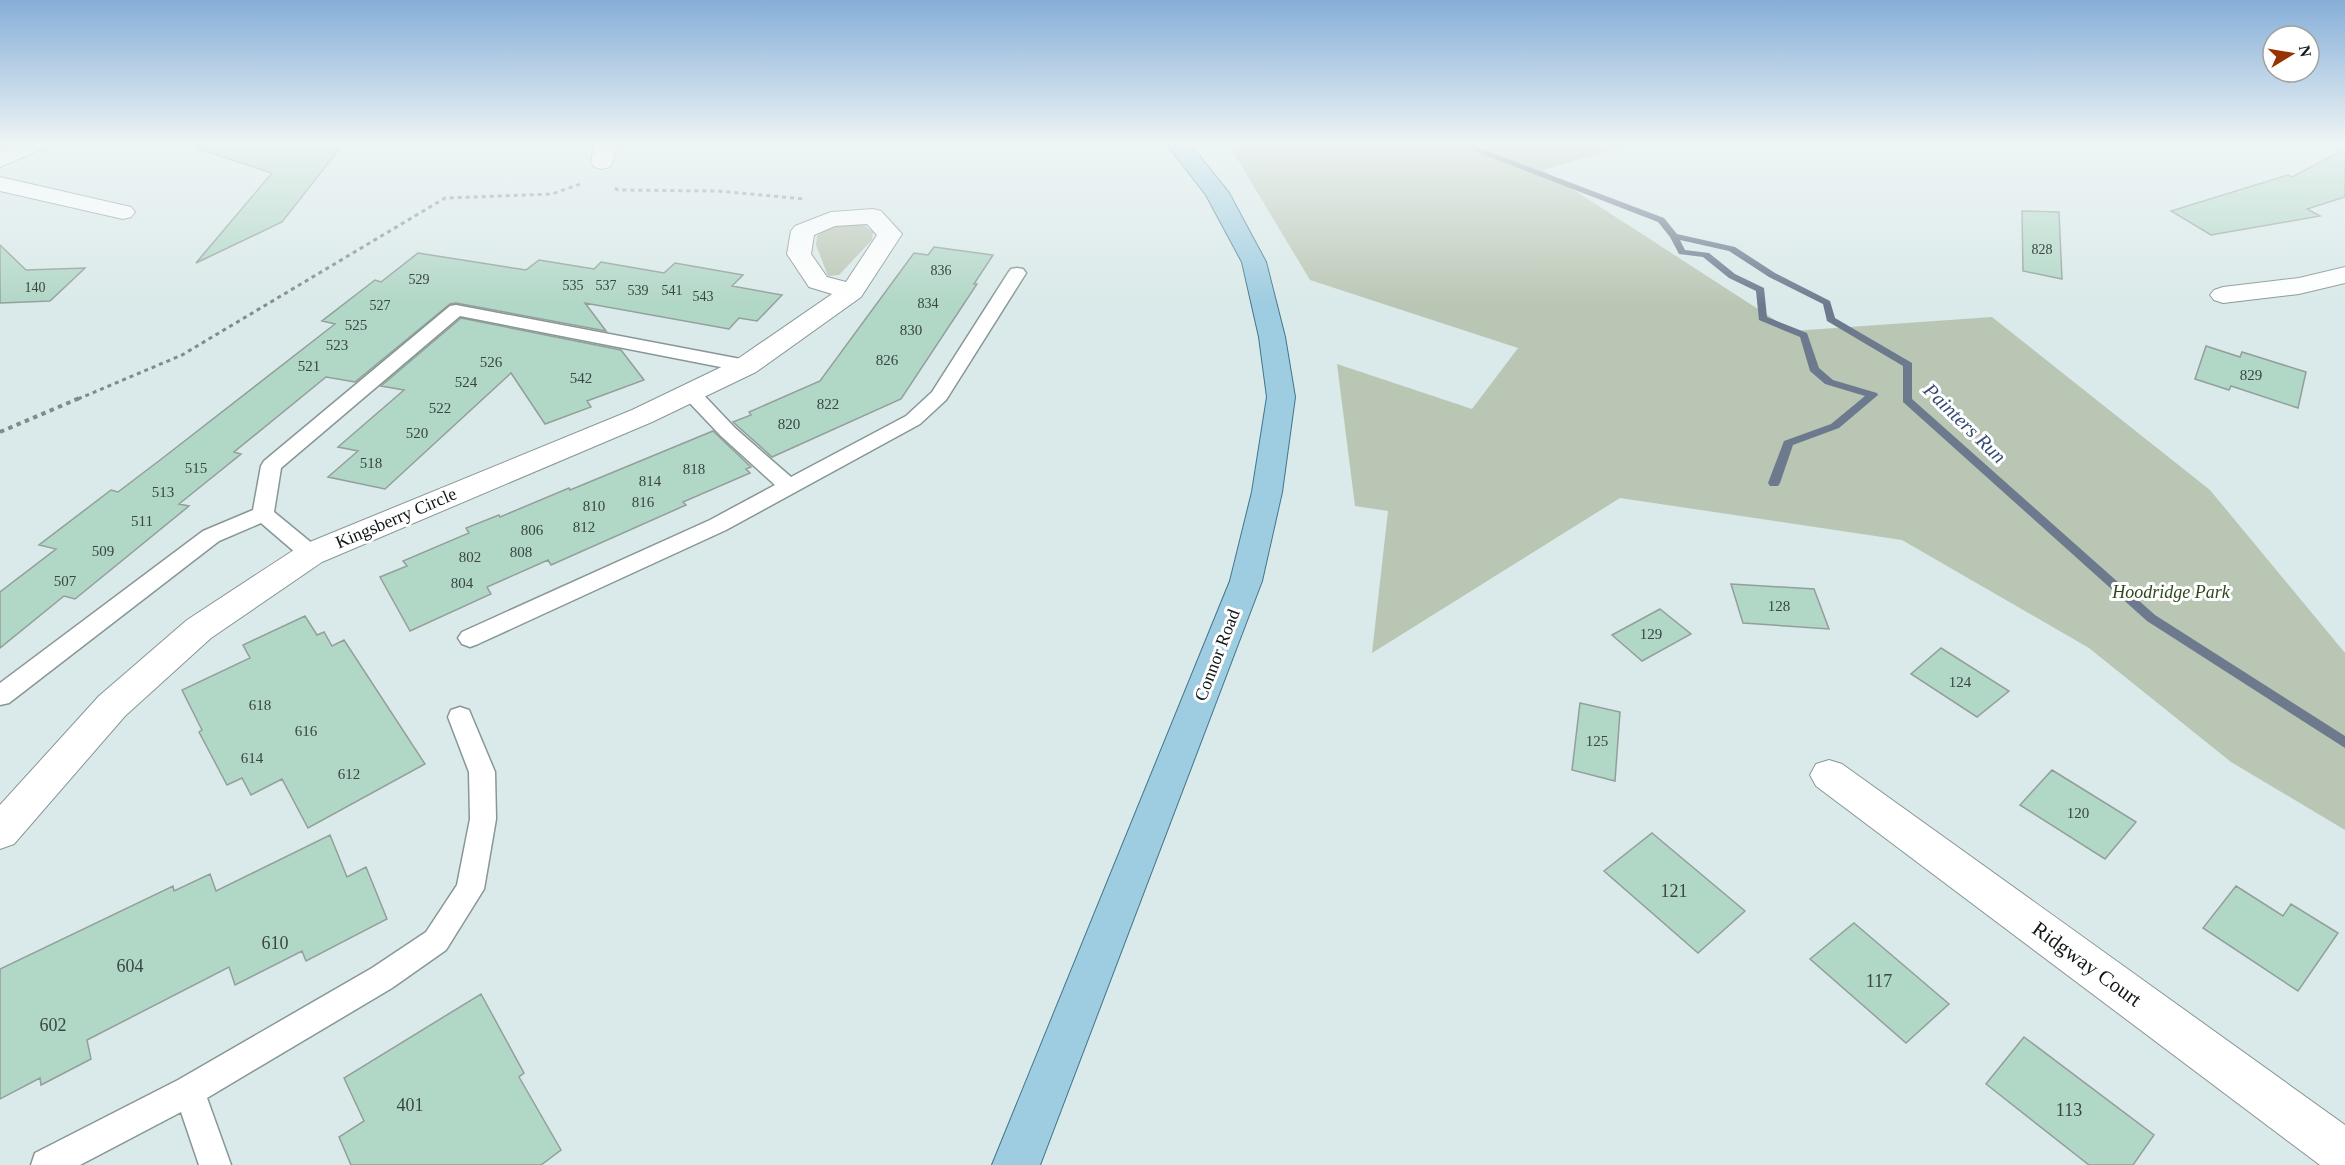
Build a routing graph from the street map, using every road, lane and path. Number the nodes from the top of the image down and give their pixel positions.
1 (54, 196) edge
2 (489, 196) edge
3 (783, 196) edge
4 (1219, 196) edge
5 (123, 212) dead end
6 (831, 219) junction
7 (1017, 273) dead end
8 (2345, 275) edge
9 (852, 292) junction
10 (2223, 295) dead end
11 (746, 366) junction
12 (691, 393) junction
13 (0, 432) edge
14 (790, 487) junction
15 (263, 514) junction
16 (311, 554) junction
17 (470, 638) dead end
18 (0, 696) edge
19 (460, 717) dead end
20 (1829, 775) dead end
21 (0, 832) edge
22 (189, 1091) junction
23 (2345, 1154) edge
24 (48, 1165) edge
25 (215, 1165) edge
26 (1016, 1165) edge

1 - 5 street
2 - 13 path
3 - 6 path
4 - 26 main road, Connor Road
6 - 9 street, Kingsberry Circle
6 - 9 street, Kingsberry Circle
7 - 14 lane
8 - 10 street
9 - 11 street, Kingsberry Circle
11 - 12 street, Kingsberry Circle
11 - 15 lane
12 - 14 lane
12 - 16 street, Kingsberry Circle
14 - 17 lane
15 - 16 lane
15 - 18 lane
16 - 21 street, Kingsberry Circle
19 - 22 lane
20 - 23 street, Ridgway Court
22 - 24 lane
22 - 25 lane

